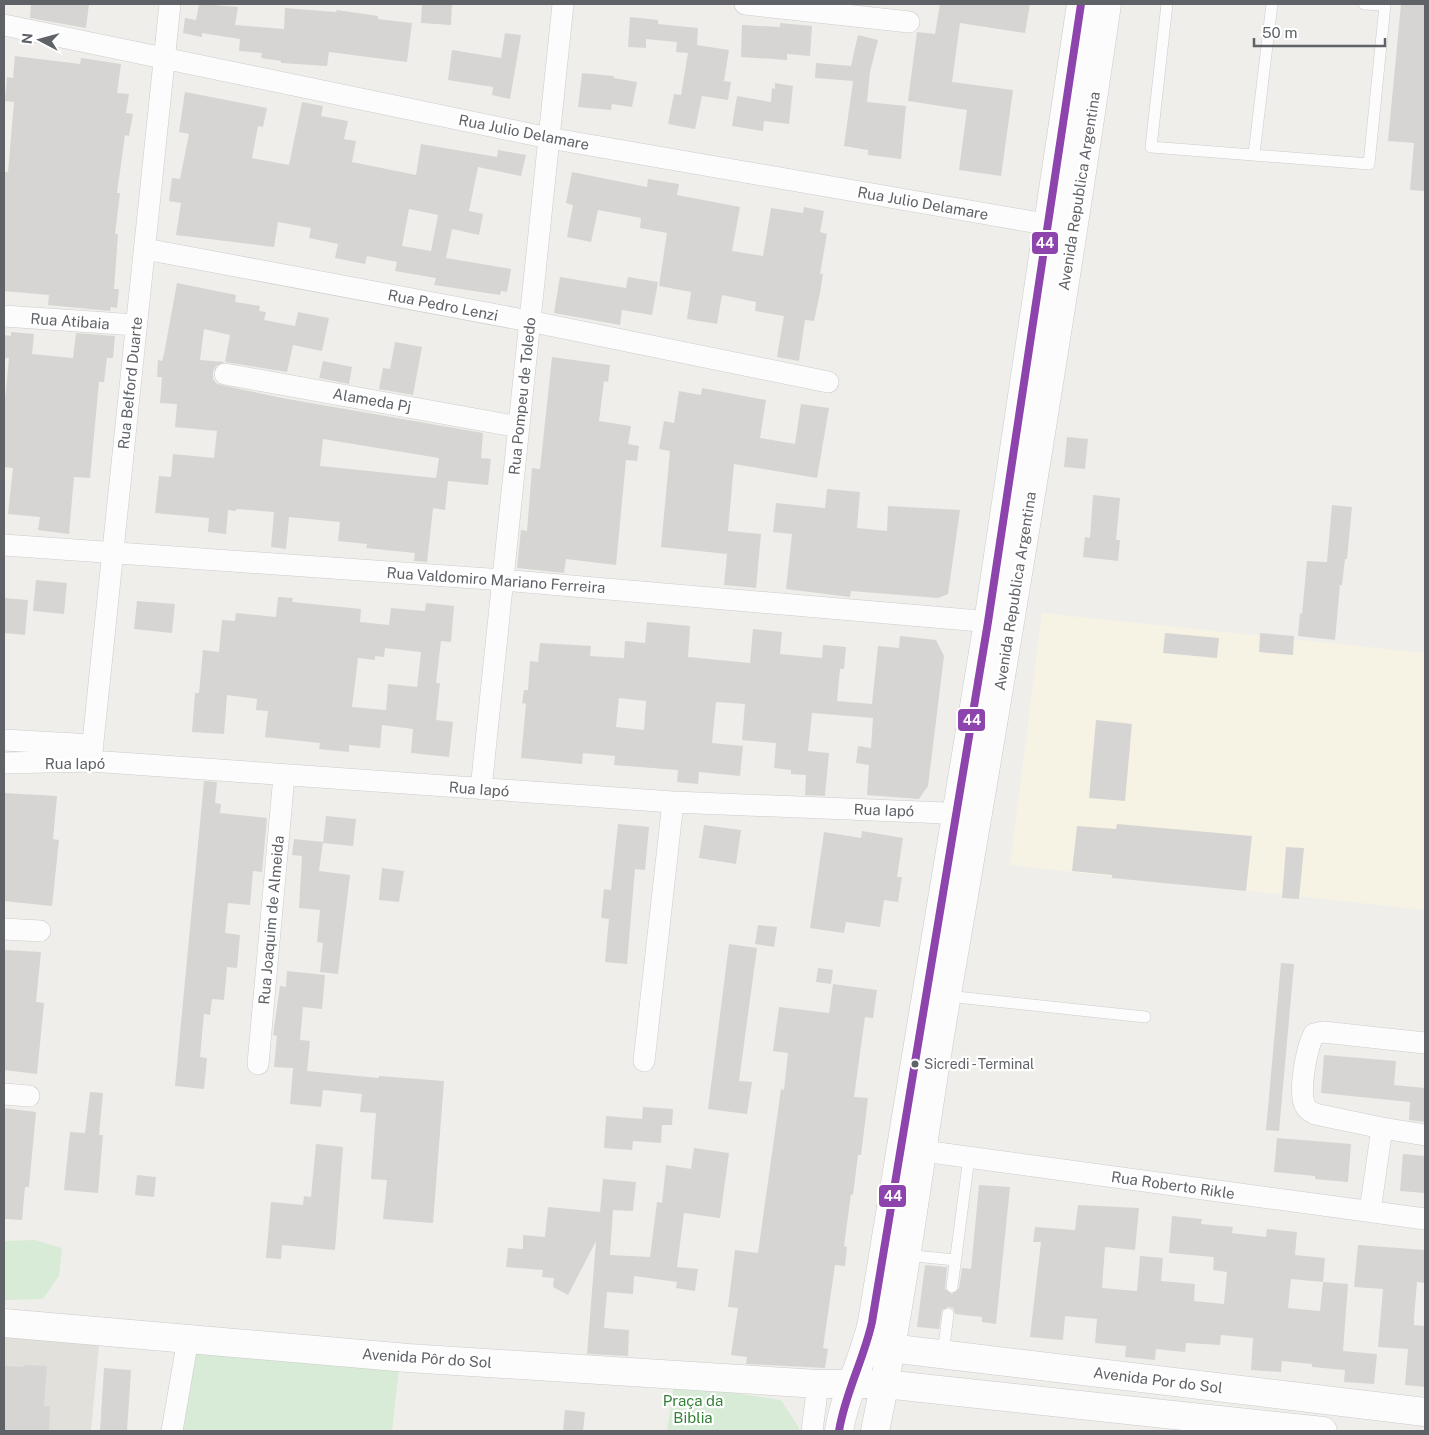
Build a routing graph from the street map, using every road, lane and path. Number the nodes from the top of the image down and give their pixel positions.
1 (170, 4) edge
2 (563, 4) edge
3 (745, 4) edge
4 (1080, 4) edge
5 (1107, 4) edge
6 (1167, 4) edge
7 (1272, 4) edge
8 (1364, 4) edge
9 (908, 22) dead end
10 (4, 25) edge
11 (164, 58) junction
12 (549, 138) junction
13 (1254, 154) junction
14 (1048, 225) junction
15 (1074, 230) junction
16 (145, 249) junction
17 (4, 316) edge
18 (529, 321) junction
19 (136, 325) junction
20 (225, 374) dead end
21 (828, 382) dead end
22 (519, 427) junction
23 (4, 545) edge
24 (112, 553) junction
25 (503, 580) junction
26 (998, 623) junction
27 (4, 740) edge
28 (92, 753) junction
29 (4, 763) edge
30 (284, 776) junction
31 (481, 789) junction
32 (673, 802) junction
33 (967, 814) junction
34 (4, 929) edge
35 (40, 932) dead end
36 (947, 996) junction
37 (1145, 1017) dead end
38 (1425, 1043) edge
39 (644, 1061) dead end
40 (258, 1064) dead end
41 (4, 1094) edge
42 (29, 1096) dead end
43 (1382, 1128) junction
44 (1425, 1135) edge
45 (910, 1150) junction
46 (969, 1157) junction
47 (1370, 1211) junction
48 (1425, 1219) edge
49 (905, 1254) junction
50 (955, 1260) junction
51 (952, 1286) dead end
52 (948, 1314) dead end
53 (4, 1323) edge
54 (188, 1338) junction
55 (879, 1346) junction
56 (943, 1354) junction
57 (851, 1383) junction
58 (818, 1384) junction
59 (884, 1384) junction
60 (1425, 1412) edge
61 (172, 1431) edge
62 (812, 1431) edge
63 (839, 1431) edge
64 (875, 1431) edge
65 (1323, 1431) edge

1 - 11 street, Rua Belford Duarte
2 - 12 street, Rua Pompeu de Toledo
3 - 9 street
4 - 14 main road, Avenida Republica Argentina
5 - 15 main road, Avenida Republica Argentina
6 - 13 lane
7 - 13 lane
8 - 13 lane
10 - 11 street, Rua Julio Delamare
11 - 12 street, Rua Julio Delamare
11 - 16 street, Rua Belford Duarte
12 - 14 street, Rua Julio Delamare
12 - 18 street, Rua Pompeu de Toledo
14 - 15 street, Rua Julio Delamare
14 - 26 main road, Avenida Republica Argentina
15 - 26 main road, Avenida Republica Argentina
16 - 18 street, Rua Pedro Lenzi
16 - 19 street, Rua Belford Duarte
17 - 19 street, Rua Atibaia
18 - 21 street, Rua Pedro Lenzi
18 - 22 street, Rua Pompeu de Toledo
19 - 24 street, Rua Belford Duarte
20 - 22 street, Alameda Pj
22 - 25 street, Rua Pompeu de Toledo
23 - 24 street, Rua Valdomiro Mariano Ferreira
24 - 25 street, Rua Valdomiro Mariano Ferreira
24 - 28 street, Rua Belford Duarte
25 - 26 street, Rua Valdomiro Mariano Ferreira
25 - 31 street, Rua Pompeu de Toledo
26 - 33 main road, Avenida Republica Argentina
27 - 28 street, Rua Iapó
28 - 29 street, Rua Iapó
28 - 30 street, Rua Iapó
30 - 31 street, Rua Iapó
30 - 40 street, Rua Joaquim de Almeida
31 - 32 street, Rua Iapó
32 - 33 street, Rua Iapó
32 - 39 street
33 - 36 main road, Avenida Republica Argentina
33 - 45 main road, Avenida Republica Argentina
34 - 35 street
36 - 37 lane
36 - 45 main road, Avenida Republica Argentina
38 - 43 street
41 - 42 street
43 - 44 street
43 - 47 street
45 - 46 street, Rua Roberto Rikle
45 - 49 main road, Avenida Republica Argentina
45 - 55 main road, Avenida Republica Argentina
46 - 47 street, Rua Roberto Rikle
46 - 50 lane
47 - 48 street, Rua Roberto Rikle
49 - 50 lane
49 - 55 main road, Avenida Republica Argentina
50 - 51 lane
52 - 56 lane
53 - 54 main road, Avenida Pôr do Sol
54 - 58 main road, Avenida Pôr do Sol
54 - 61 street
55 - 56 main road, Avenida Por do Sol
55 - 57 main road, Avenida Republica Argentina
55 - 59 main road, Avenida Republica Argentina
56 - 60 main road, Avenida Por do Sol
57 - 58 main road, Avenida Pôr do Sol
57 - 59 main road, Avenida Pôr do Sol
57 - 63 main road, Avenida Republica Argentina
58 - 62 street
59 - 64 main road, Avenida Republica Argentina
59 - 65 main road

